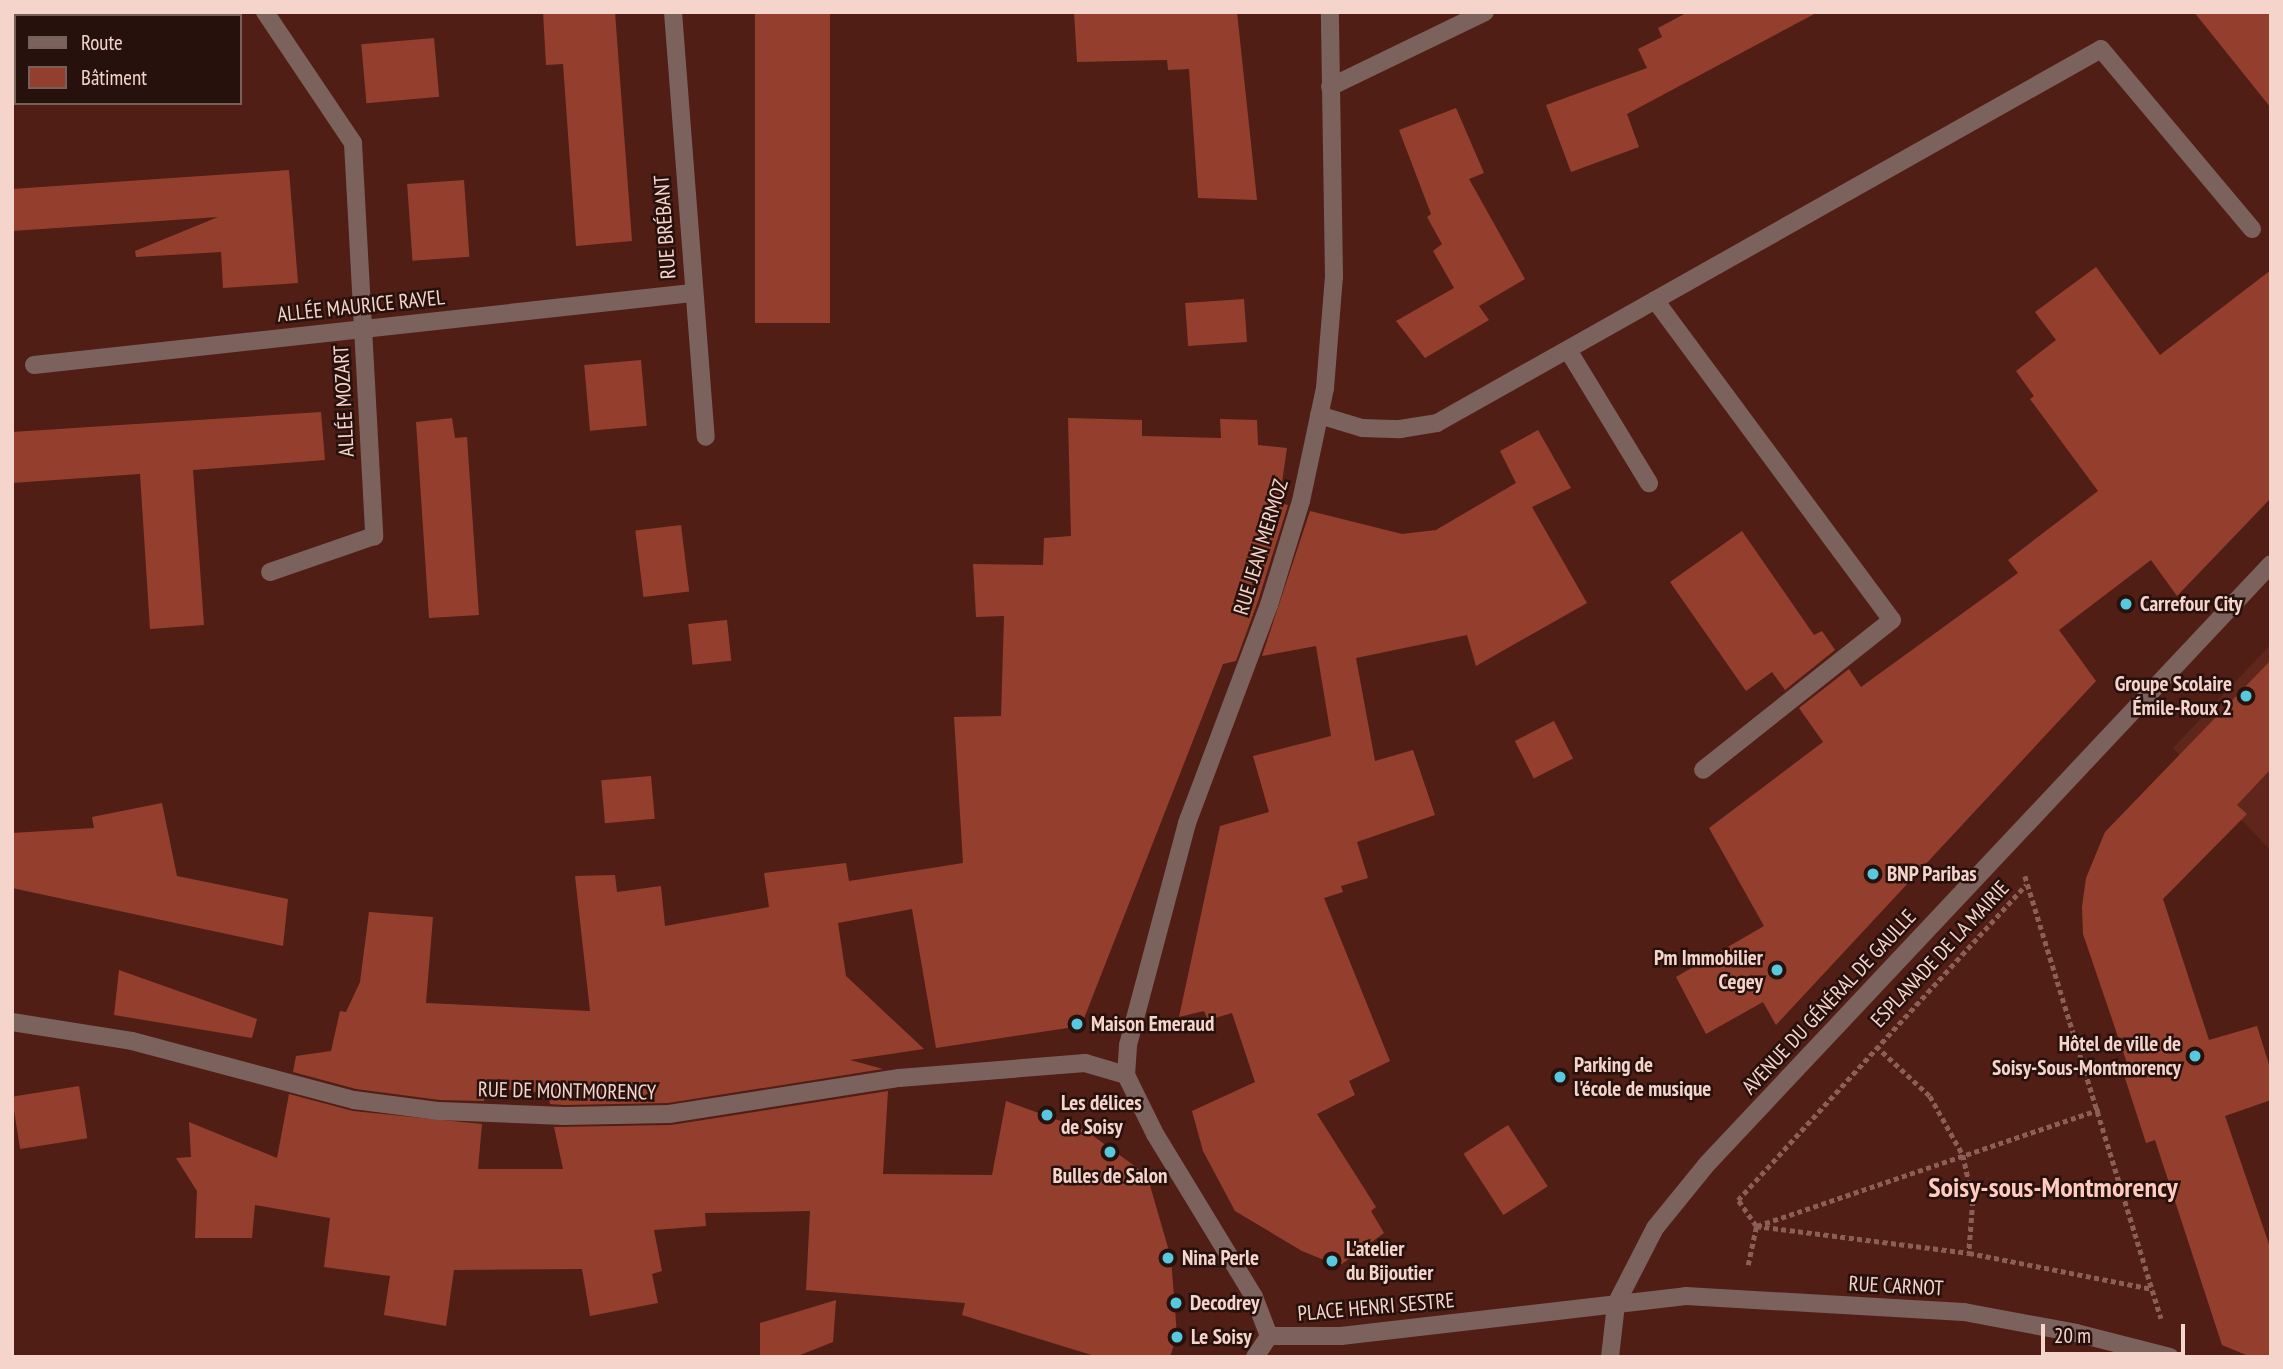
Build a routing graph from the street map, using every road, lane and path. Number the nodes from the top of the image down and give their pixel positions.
1 (265, 12) edge
2 (673, 12) edge
3 (1330, 12) edge
4 (1485, 12) edge
5 (1330, 87) junction
6 (2252, 229) dead end
7 (692, 293) junction
8 (1656, 300) junction
9 (363, 329) junction
10 (1568, 349) junction
11 (34, 365) dead end
12 (1319, 415) junction
13 (706, 437) dead end
14 (1649, 483) dead end
15 (2271, 564) edge
16 (270, 572) dead end
17 (1703, 770) dead end
18 (2019, 833) junction
19 (2026, 884) junction
20 (12, 1022) edge
21 (1876, 1046) junction
22 (1126, 1075) junction
23 (2100, 1109) junction
24 (1963, 1155) junction
25 (1756, 1226) junction
26 (1969, 1253) junction
27 (2152, 1289) junction
28 (1741, 1301) junction
29 (1616, 1304) junction
30 (2162, 1323) dead end
31 (1269, 1336) junction
32 (2132, 1352) edge
33 (1255, 1357) edge
34 (1610, 1357) edge
35 (2170, 1357) edge

1 - 9 street, ALLÉE MOZART
2 - 7 street, RUE BRÉBANT
3 - 5 street, RUE JEAN MERMOZ
4 - 5 street
5 - 12 street, RUE JEAN MERMOZ
6 - 8 street
7 - 9 street, ALLÉE MAURICE RAVEL
7 - 13 street, RUE BRÉBANT
8 - 10 street
8 - 17 street
9 - 11 street, ALLÉE MAURICE RAVEL
9 - 16 street, ALLÉE MOZART
10 - 12 street
10 - 14 street
12 - 22 street, RUE JEAN MERMOZ
15 - 18 street, AVENUE DU GÉNÉRAL DE GAULLE
18 - 19 path, ESPLANADE DE LA MAIRIE
18 - 29 street, AVENUE DU GÉNÉRAL DE GAULLE
19 - 21 path, ESPLANADE DE LA MAIRIE
19 - 23 path, ESPLANADE DE LA MAIRIE
20 - 22 street, RUE DE MONTMORENCY
21 - 24 path, ESPLANADE DE LA MAIRIE
21 - 25 path, ESPLANADE DE LA MAIRIE
22 - 31 street, PLACE HENRI SESTRE
23 - 24 path
23 - 27 path, ESPLANADE DE LA MAIRIE
24 - 25 path
24 - 26 path, ESPLANADE DE LA MAIRIE
25 - 26 path
25 - 28 path
26 - 27 path
27 - 30 path, ESPLANADE DE LA MAIRIE
28 - 29 street, RUE CARNOT
28 - 32 street, RUE CARNOT
29 - 31 street, PLACE HENRI SESTRE
29 - 34 street
31 - 33 street
32 - 35 street, RUE CARNOT

